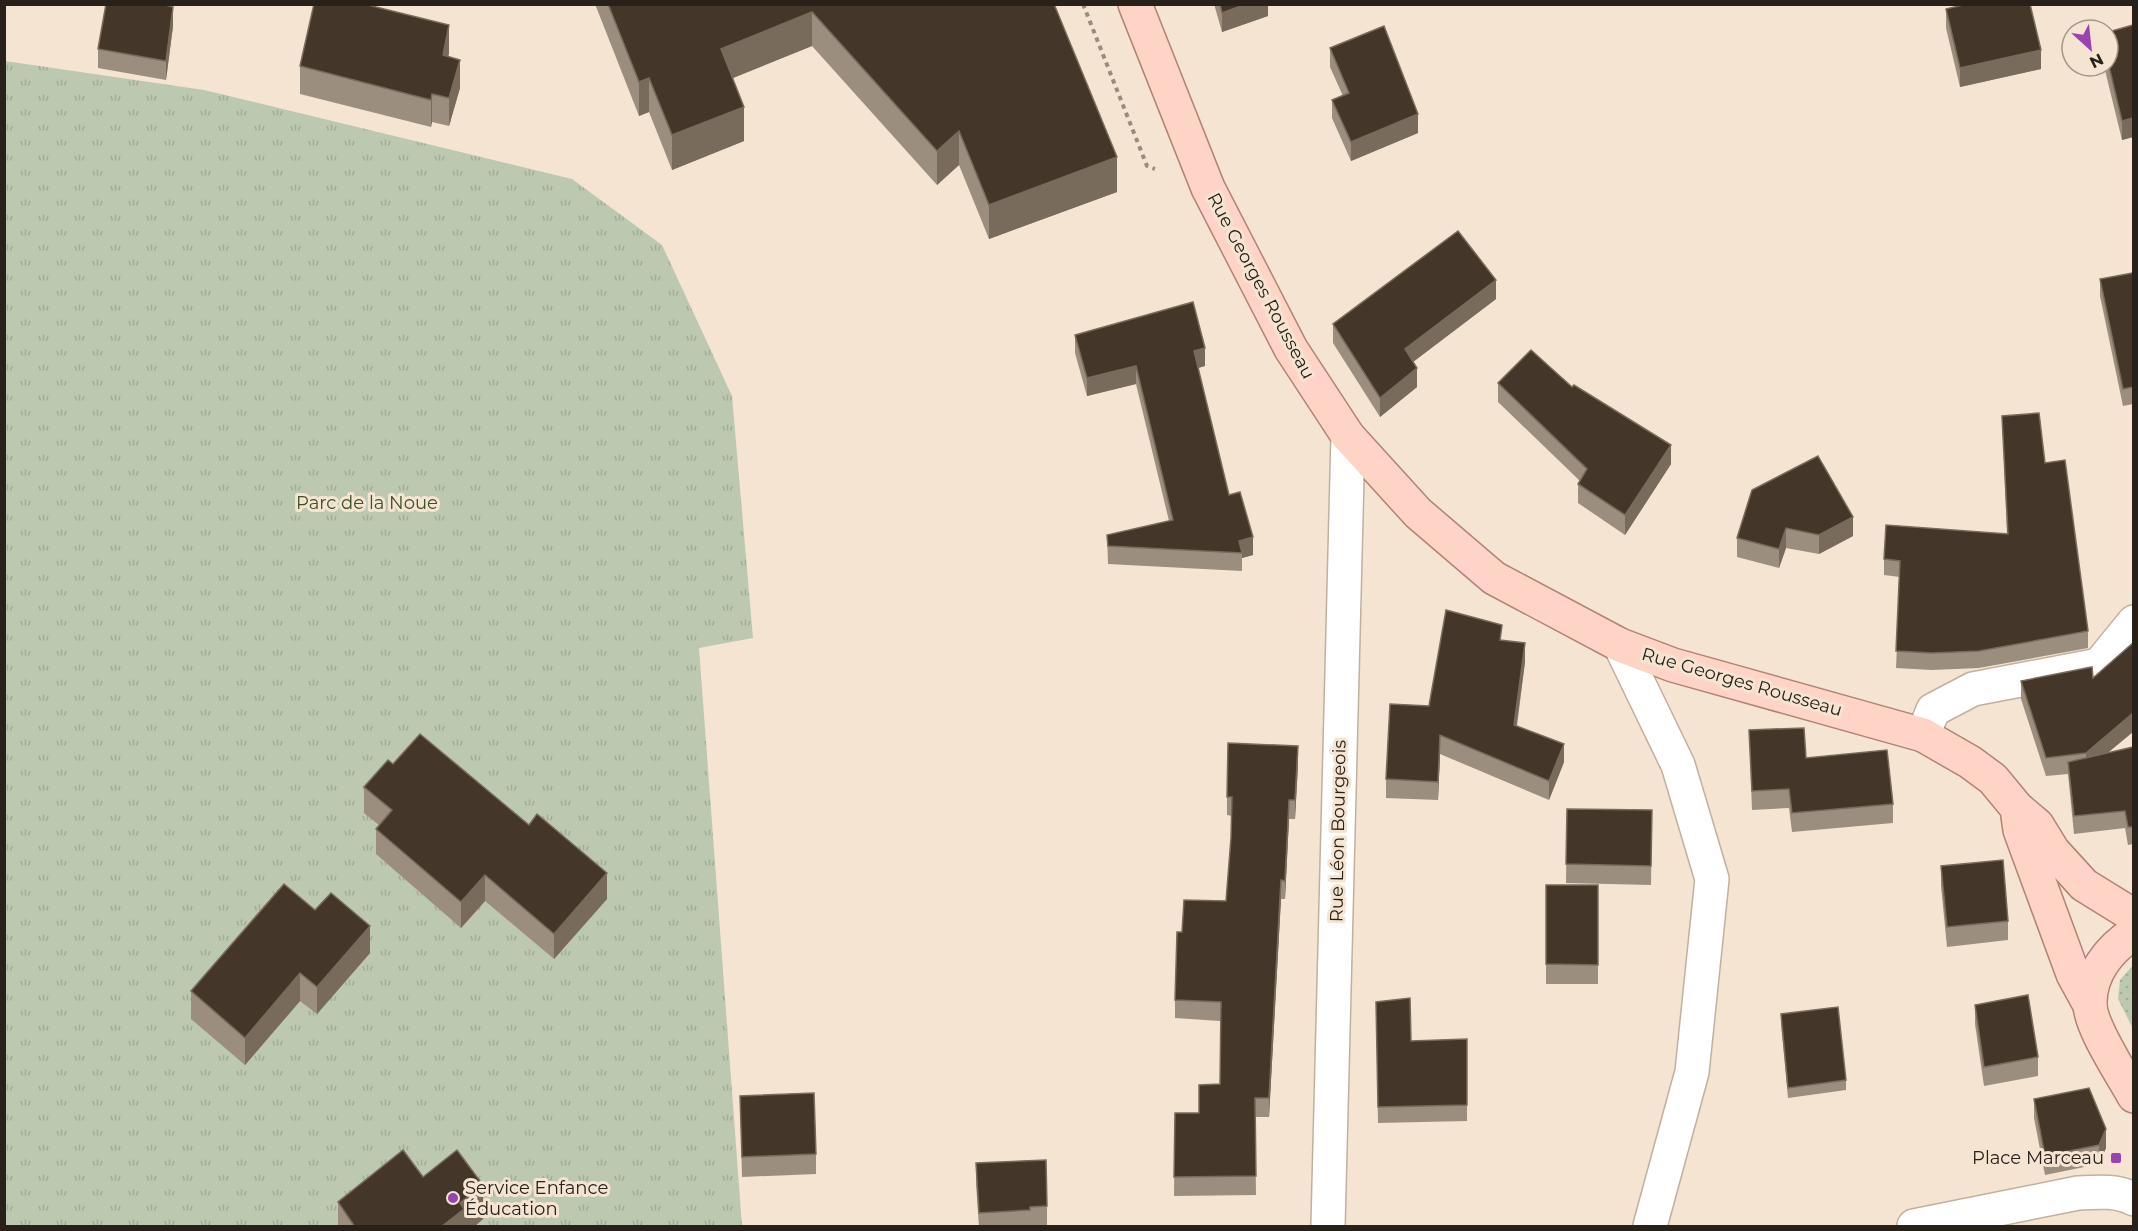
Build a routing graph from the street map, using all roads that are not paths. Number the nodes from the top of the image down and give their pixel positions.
1 (1135, 4) edge
2 (1348, 436) junction
3 (2133, 622) edge
4 (1620, 645) junction
5 (1923, 735) junction
6 (2017, 808) junction
7 (2133, 916) edge
8 (2133, 933) edge
9 (2090, 1005) junction
10 (2133, 1096) edge
11 (2133, 1199) edge
12 (1328, 1227) edge
13 (1650, 1227) edge
14 (1914, 1227) edge

1 - 2 main road, Rue Georges Rousseau
2 - 4 main road, Rue Georges Rousseau
2 - 12 street, Rue Léon Bourgeois
3 - 5 street
4 - 5 main road, Rue Georges Rousseau
4 - 13 street
5 - 6 main road, Rue Georges Rousseau
6 - 7 main road, Rue Georges Rousseau
6 - 9 main road
8 - 9 main road
9 - 10 main road
11 - 14 street

